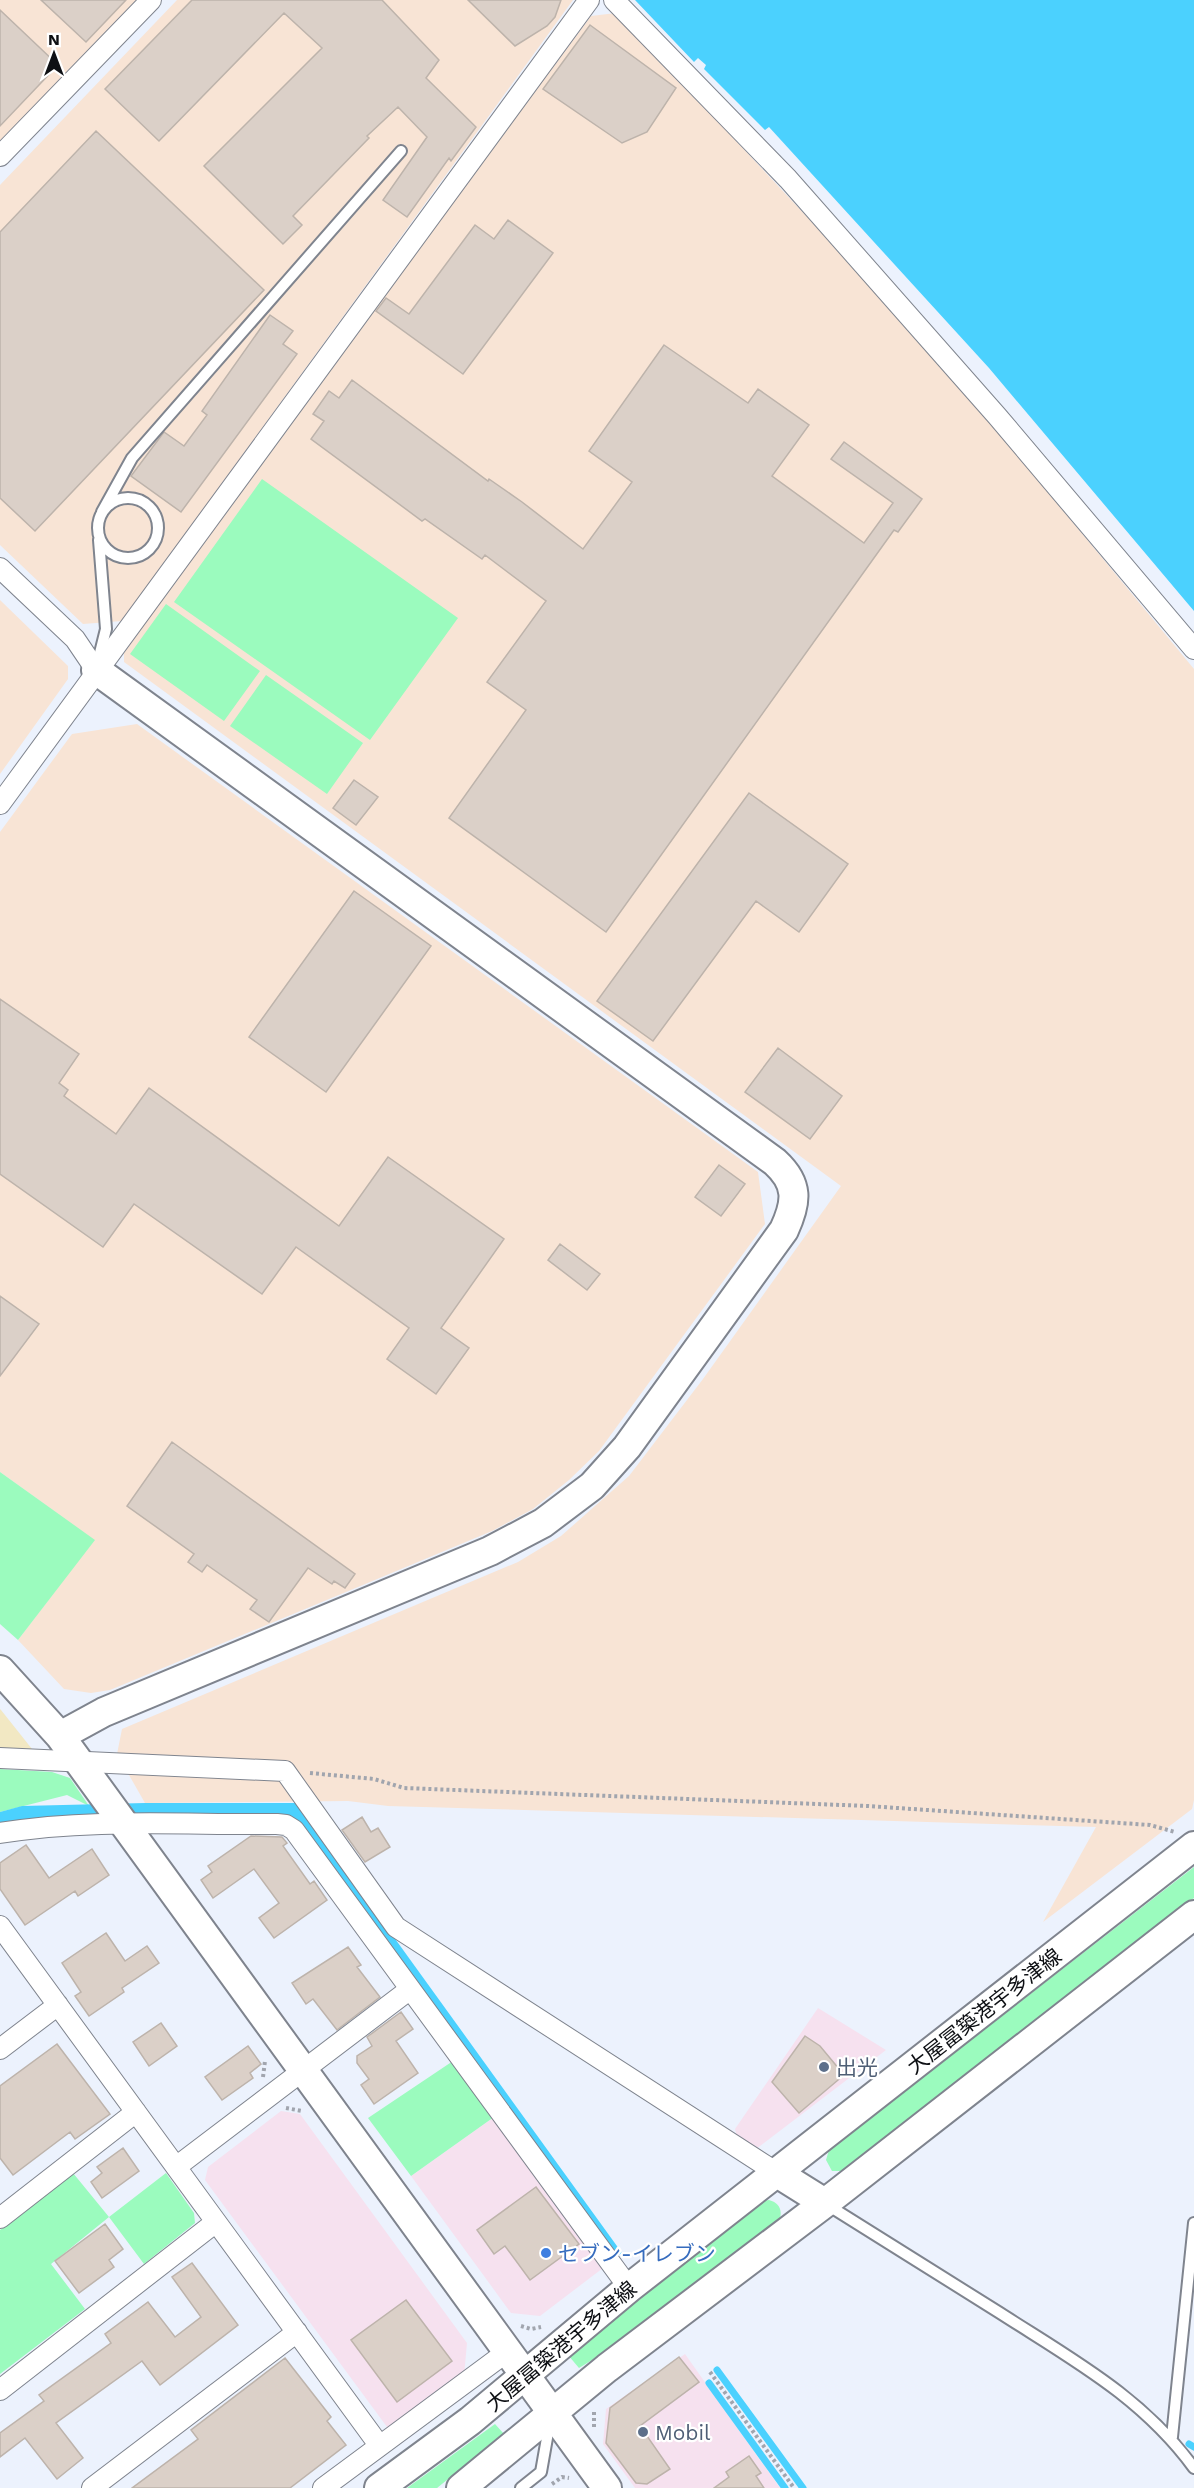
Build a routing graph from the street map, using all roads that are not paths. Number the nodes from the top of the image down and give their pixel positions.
1 (151, 0) edge
2 (589, 0) edge
3 (614, 0) edge
4 (402, 151) dead end
5 (0, 156) edge
6 (102, 512) junction
7 (99, 538) junction
8 (0, 568) edge
9 (1194, 649) edge
10 (96, 670) junction
11 (0, 804) edge
12 (0, 1670) edge
13 (60, 1736) junction
14 (0, 1758) edge
15 (77, 1762) junction
16 (122, 1824) junction
17 (0, 1833) edge
18 (1185, 1839) edge
19 (1194, 1915) edge
20 (0, 1926) edge
21 (409, 1990) junction
22 (58, 2005) junction
23 (0, 2049) edge
24 (301, 2070) junction
25 (136, 2112) junction
26 (176, 2167) junction
27 (777, 2173) junction
28 (825, 2203) junction
29 (0, 2218) edge
30 (216, 2222) junction
31 (1194, 2223) edge
32 (629, 2288) junction
33 (297, 2332) junction
34 (508, 2351) junction
35 (524, 2374) junction
36 (0, 2390) edge
37 (552, 2412) junction
38 (1172, 2437) junction
39 (379, 2445) junction
40 (1194, 2468) edge
41 (92, 2488) edge
42 (323, 2488) edge
43 (380, 2488) edge
44 (461, 2488) edge
45 (521, 2488) edge
46 (607, 2488) edge

1 - 5 street
2 - 10 street
3 - 9 street
4 - 6 lane
6 - 7 lane
6 - 7 lane
7 - 10 lane
8 - 10 street
10 - 11 street
10 - 13 street
12 - 13 street
13 - 15 street
14 - 15 street
15 - 16 street
15 - 27 street
16 - 17 street
16 - 21 street
16 - 24 street
18 - 27 street, 大屋冨築港宇多津線
19 - 28 street
20 - 22 street
21 - 24 street
21 - 32 street
22 - 23 street
22 - 25 street
24 - 26 street
24 - 34 street
25 - 26 street
25 - 29 street
26 - 30 street
27 - 28 street
27 - 32 street, 大屋冨築港宇多津線
28 - 37 street
28 - 38 lane
30 - 33 street
30 - 36 street
31 - 38 lane
32 - 35 street, 大屋冨築港宇多津線
33 - 39 street
33 - 41 street
34 - 35 street
34 - 39 street
35 - 37 street
35 - 43 street, 大屋冨築港宇多津線
37 - 44 street
37 - 45 lane
37 - 46 street
38 - 40 lane
39 - 42 street

